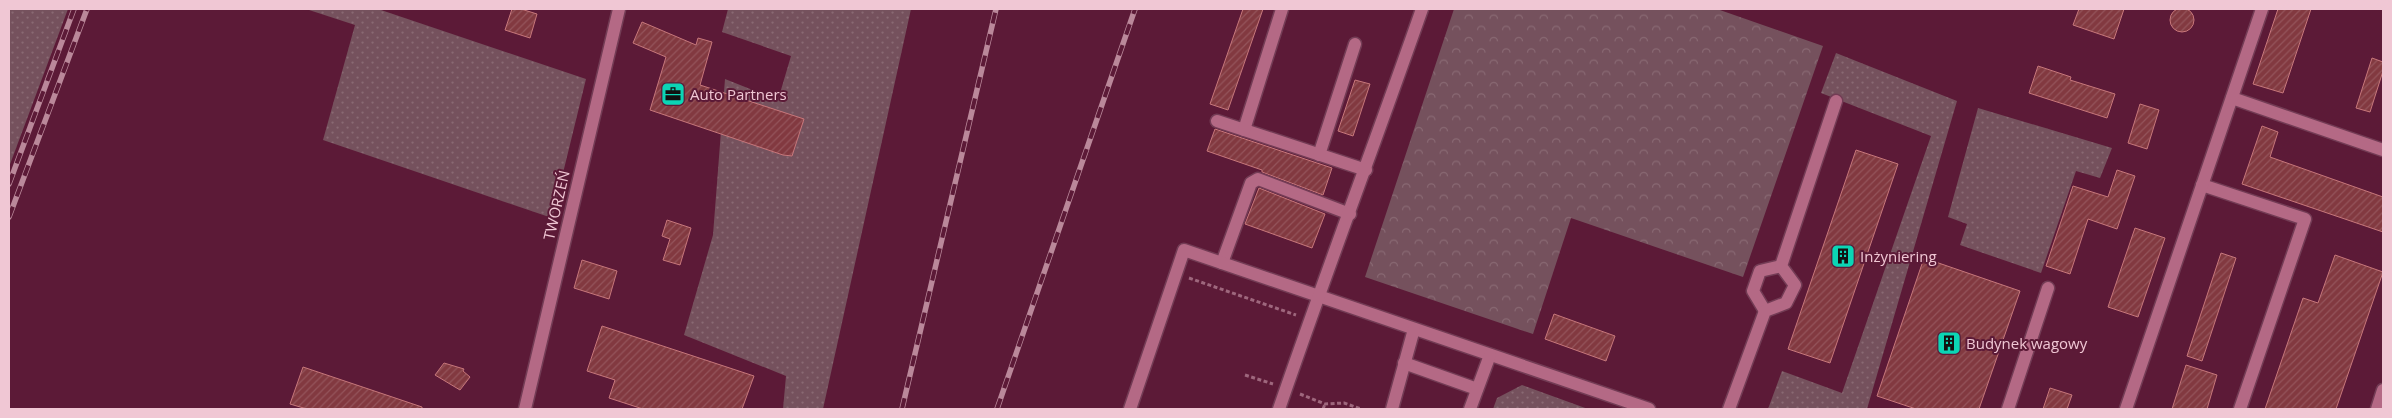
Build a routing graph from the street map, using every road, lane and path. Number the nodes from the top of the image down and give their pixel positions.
1 (619, 9) edge
2 (1282, 9) edge
3 (1422, 9) edge
4 (2262, 9) edge
5 (1355, 44) dead end
6 (2232, 98) junction
7 (1836, 102) dead end
8 (1217, 122) dead end
9 (1244, 130) junction
10 (2383, 150) edge
11 (1319, 155) junction
12 (1366, 170) junction
13 (2202, 185) junction
14 (1350, 214) junction
15 (1222, 263) junction
16 (1781, 266) junction
17 (1176, 274) junction
18 (2048, 288) dead end
19 (1317, 296) junction
20 (1765, 312) junction
21 (1310, 319) junction
22 (1414, 329) junction
23 (1490, 355) junction
24 (1404, 364) junction
25 (1245, 375) dead end
26 (1286, 389) junction
27 (1477, 389) junction
28 (2383, 390) edge
29 (1326, 404) junction
30 (525, 409) edge
31 (1130, 409) edge
32 (1279, 409) edge
33 (1323, 409) edge
34 (1361, 409) edge
35 (1392, 409) edge
36 (1470, 409) edge
37 (1649, 409) edge
38 (1730, 409) edge
39 (2008, 409) edge
40 (2126, 409) edge
41 (2240, 409) edge
42 (2377, 409) edge

1 - 30 street, TWORZEŃ
2 - 9 street
3 - 12 street
4 - 6 street
5 - 11 street
6 - 10 street
6 - 13 street
7 - 16 street
8 - 9 street
9 - 11 street
11 - 12 street
12 - 14 street
13 - 40 street
13 - 41 street
14 - 15 street
14 - 19 street
15 - 17 street
15 - 19 street
16 - 20 street
16 - 20 street
17 - 21 path
17 - 31 street
18 - 39 street
19 - 21 street
19 - 22 street
20 - 38 street
21 - 26 street
22 - 23 street
22 - 24 street
23 - 27 street
23 - 37 street
24 - 27 street
24 - 35 street
25 - 26 path
26 - 29 path
26 - 32 street
27 - 36 street
28 - 42 street
29 - 33 path
29 - 34 path

